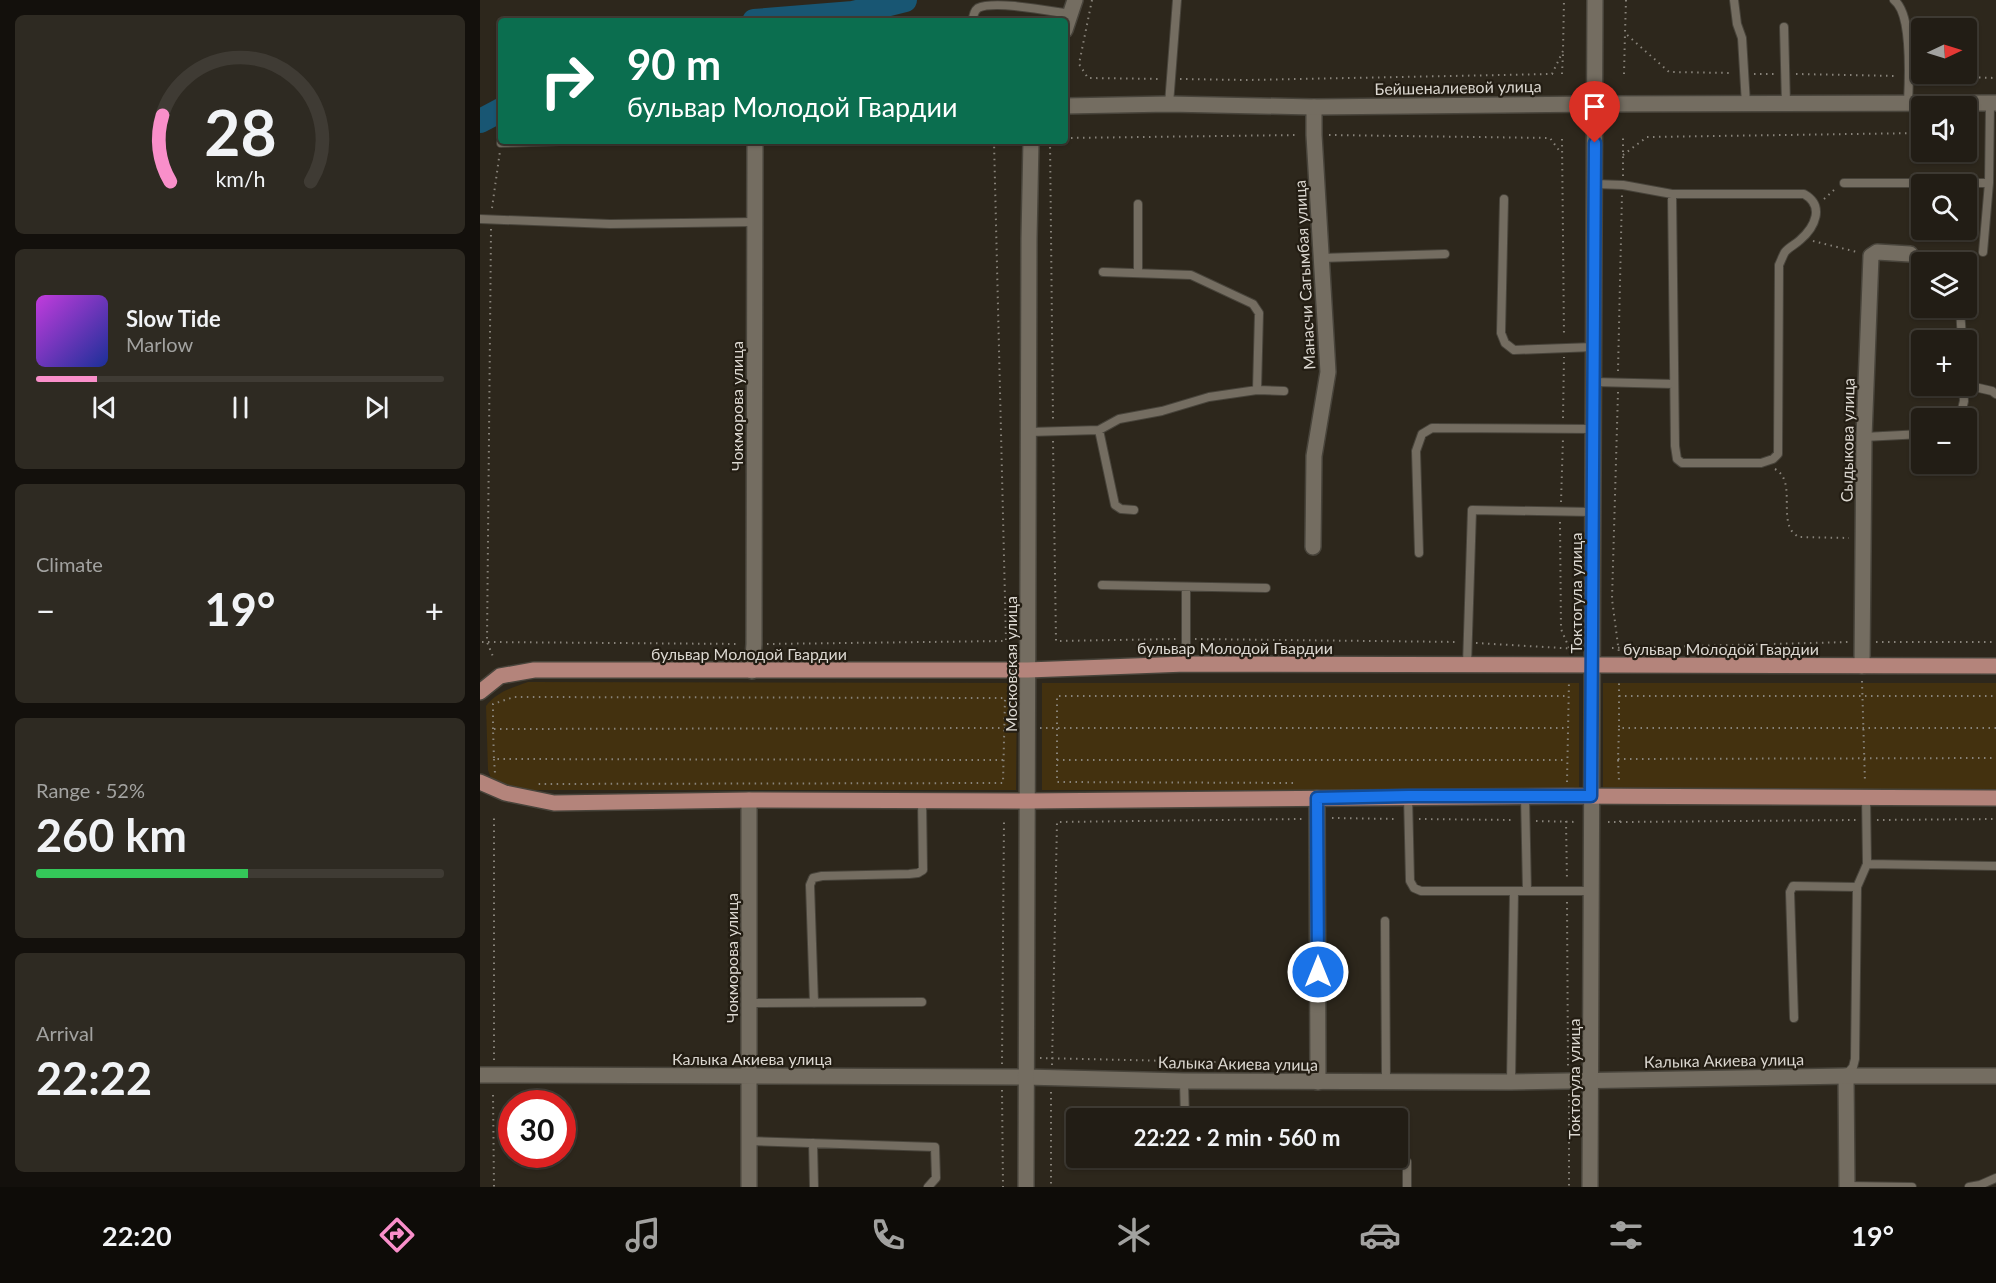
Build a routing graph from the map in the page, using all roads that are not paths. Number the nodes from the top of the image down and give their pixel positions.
1 (1177, 0) edge
2 (1595, 0) edge
3 (1734, 0) edge
4 (1894, 0) edge
5 (1072, 7) edge
6 (974, 18) edge
7 (1784, 27) dead end
8 (1993, 103) edge
9 (1170, 104) junction
10 (1595, 104) junction
11 (1746, 104) junction
12 (1786, 104) junction
13 (1908, 104) junction
14 (1068, 106) edge
15 (1314, 107) junction
16 (755, 144) edge
17 (1031, 144) edge
18 (1844, 183) road end
19 (1989, 183) junction
20 (1595, 184) junction
21 (1672, 194) junction
22 (1504, 199) dead end
23 (1138, 204) dead end
24 (480, 219) edge
25 (755, 222) junction
26 (1983, 252) road end
27 (1445, 254) dead end
28 (1910, 254) dead end
29 (1321, 258) junction
30 (1104, 272) dead end
31 (1138, 272) junction
32 (1594, 347) junction
33 (1594, 382) junction
34 (1674, 384) junction
35 (1977, 388) edge
36 (1257, 390) junction
37 (1284, 391) dead end
38 (1996, 394) edge
39 (1594, 429) junction
40 (1099, 430) junction
41 (1029, 432) junction
42 (1911, 435) edge
43 (1864, 437) junction
44 (1134, 510) dead end
45 (1593, 512) junction
46 (1313, 548) dead end
47 (1419, 553) dead end
48 (1102, 585) dead end
49 (1186, 587) junction
50 (1266, 588) dead end
51 (1186, 664) junction
52 (1467, 665) junction
53 (1592, 666) junction
54 (1862, 666) junction
55 (1996, 666) edge
56 (1028, 670) junction
57 (752, 671) junction
58 (480, 692) edge
59 (480, 782) edge
60 (1408, 796) junction
61 (1525, 796) junction
62 (1591, 796) junction
63 (1866, 796) junction
64 (1317, 798) junction
65 (1996, 798) edge
66 (749, 800) junction
67 (922, 800) junction
68 (1028, 801) junction
69 (1867, 864) junction
70 (1996, 866) edge
71 (1857, 887) junction
72 (1514, 891) junction
73 (1527, 891) junction
74 (1590, 891) junction
75 (1385, 921) dead end
76 (921, 1002) dead end
77 (750, 1003) junction
78 (814, 1003) junction
79 (1794, 1018) dead end
80 (480, 1075) edge
81 (749, 1075) junction
82 (1846, 1076) junction
83 (1996, 1076) edge
84 (1025, 1077) junction
85 (1184, 1081) junction
86 (1591, 1081) junction
87 (1318, 1082) junction
88 (1386, 1082) junction
89 (1511, 1082) junction
90 (1185, 1108) edge
91 (749, 1141) junction
92 (813, 1143) junction
93 (1407, 1168) edge
94 (1996, 1178) edge
95 (1847, 1186) edge
96 (749, 1187) edge
97 (814, 1187) edge
98 (928, 1187) edge
99 (1026, 1187) edge
100 (1407, 1187) edge
101 (1590, 1187) edge
102 (1912, 1187) edge
103 (1969, 1187) edge

1 - 9 lane
2 - 10 street, Токтогула улица
3 - 11 lane
4 - 13 lane
5 - 6 lane
7 - 12 lane
8 - 13 street, Бейшеналиевой улица
8 - 19 lane
9 - 14 street, Бейшеналиевой улица
9 - 15 street, Бейшеналиевой улица
10 - 11 street, Бейшеналиевой улица
10 - 15 street, Бейшеналиевой улица
10 - 20 street, Токтогула улица
11 - 12 street, Бейшеналиевой улица
12 - 13 street, Бейшеналиевой улица
15 - 29 street, Манасчи Сагымбая улица
16 - 25 street, Чокморова улица
17 - 41 street, Московская улица
18 - 19 lane
19 - 26 lane
20 - 21 lane
20 - 32 street, Токтогула улица
21 - 34 lane
21 - 34 lane
22 - 32 lane
23 - 31 lane
24 - 25 lane
25 - 57 street, Чокморова улица
27 - 29 lane
28 - 43 street, Сыдыкова улица
29 - 46 street, Манасчи Сагымбая улица
30 - 31 lane
31 - 36 lane
32 - 33 street, Токтогула улица
33 - 34 lane
33 - 39 street, Токтогула улица
35 - 38 lane
36 - 37 lane
36 - 40 lane
39 - 45 street, Токтогула улица
39 - 47 lane
40 - 41 lane
40 - 44 lane
41 - 56 street, Московская улица
42 - 43 lane
43 - 54 street, Сыдыкова улица
45 - 52 lane
45 - 53 street, Токтогула улица
48 - 49 lane
49 - 50 lane
49 - 51 lane
51 - 52 main road, бульвар Молодой Гвардии
51 - 56 main road, бульвар Молодой Гвардии
52 - 53 main road, бульвар Молодой Гвардии
53 - 54 main road, бульвар Молодой Гвардии
53 - 62 street, Токтогула улица
54 - 55 main road, бульвар Молодой Гвардии
56 - 57 main road, бульвар Молодой Гвардии
56 - 68 street, Московская улица
57 - 58 main road, бульвар Молодой Гвардии
59 - 66 main road
60 - 61 main road
60 - 64 main road
60 - 72 lane
61 - 62 main road
61 - 73 lane
62 - 63 main road
62 - 74 street, Токтогула улица
63 - 65 main road
63 - 69 lane
64 - 68 main road
64 - 87 street
66 - 67 main road
66 - 77 street, Чокморова улица
67 - 68 main road
67 - 78 lane
68 - 84 street, Московская улица
69 - 70 lane
69 - 71 lane
71 - 79 lane
71 - 82 lane
72 - 73 lane
72 - 89 lane
73 - 74 lane
74 - 86 street, Токтогула улица
75 - 88 lane
76 - 78 lane
77 - 78 lane
77 - 81 street, Чокморова улица
80 - 81 street, Калыка Акиева улица
81 - 84 street, Калыка Акиева улица
81 - 91 street, Чокморова улица
82 - 83 street, Калыка Акиева улица
82 - 86 street, Калыка Акиева улица
82 - 95 street
84 - 85 street, Калыка Акиева улица
84 - 99 street, Московская улица
85 - 87 street, Калыка Акиева улица
85 - 90 lane
86 - 89 street, Калыка Акиева улица
86 - 101 street, Токтогула улица
87 - 88 street, Калыка Акиева улица
88 - 89 street, Калыка Акиева улица
91 - 92 lane
91 - 96 street, Чокморова улица
92 - 97 lane
92 - 98 lane
93 - 100 lane
94 - 103 lane
95 - 102 lane

